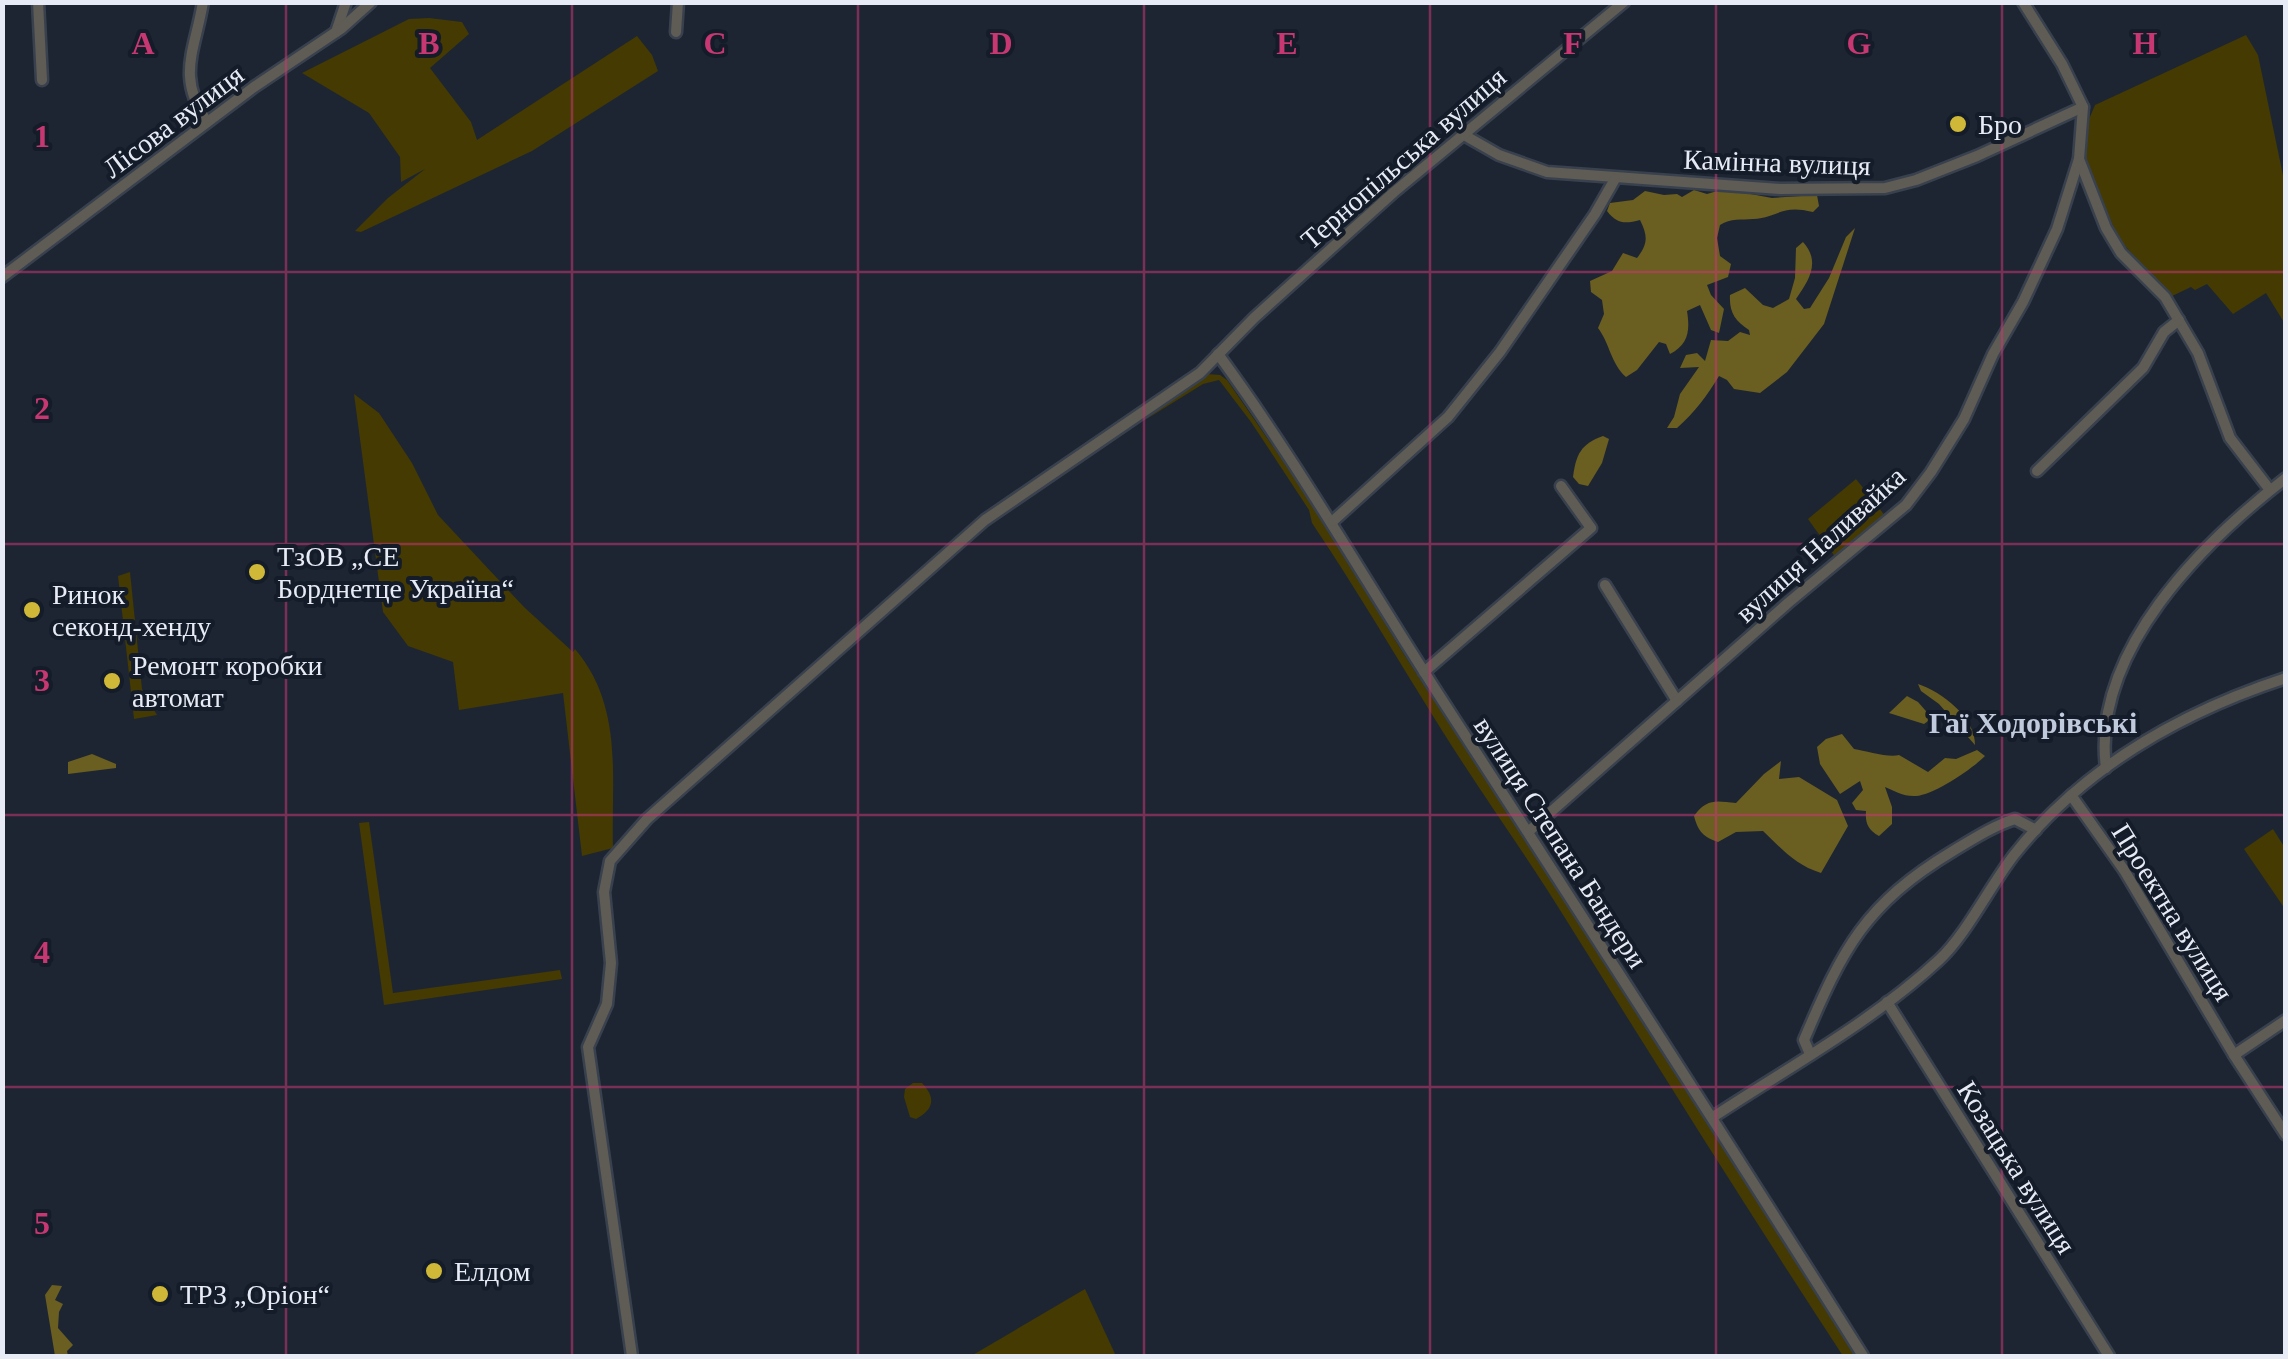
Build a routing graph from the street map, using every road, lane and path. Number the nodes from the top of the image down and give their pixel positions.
1 (38, 2) edge
2 (203, 2) edge
3 (346, 2) edge
4 (372, 2) edge
5 (678, 2) edge
6 (1624, 2) edge
7 (2023, 2) edge
8 (336, 32) junction
9 (676, 32) dead end
10 (42, 80) dead end
11 (2082, 108) junction
12 (207, 122) junction
13 (1464, 136) junction
14 (2078, 160) junction
15 (1615, 179) junction
16 (2, 277) edge
17 (2179, 320) junction
18 (1218, 354) junction
19 (2037, 471) dead end
20 (2286, 478) edge
21 (1560, 486) dead end
22 (2270, 490) junction
23 (1333, 521) junction
24 (1605, 585) dead end
25 (1424, 672) junction
26 (2286, 678) edge
27 (1678, 701) junction
28 (2106, 768) junction
29 (2071, 795) junction
30 (2036, 830) junction
31 (1528, 832) junction
32 (1886, 1002) junction
33 (2286, 1020) edge
34 (1810, 1054) junction
35 (2234, 1055) junction
36 (1713, 1117) junction
37 (2286, 1136) edge
38 (632, 1356) edge
39 (1863, 1356) edge
40 (2109, 1356) edge

1 - 10 street
2 - 12 street
3 - 8 street
4 - 8 street, Лісова вулиця
5 - 9 street
6 - 13 street, Тернопільська вулиця
7 - 11 street
8 - 12 street, Лісова вулиця
11 - 14 street, вулиця Наливайка
11 - 15 street, Камінна вулиця
12 - 16 street, Лісова вулиця
13 - 15 street, Камінна вулиця
13 - 18 street, Тернопільська вулиця
14 - 17 street
14 - 27 street, вулиця Наливайка
15 - 23 street
17 - 19 street
17 - 22 street
18 - 23 street, вулиця Степана Бандери
18 - 38 street, Тернопільська вулиця
20 - 22 street
21 - 25 street
22 - 28 street
23 - 25 street, вулиця Степана Бандери
24 - 27 street
25 - 31 street, вулиця Степана Бандери
26 - 28 street
27 - 31 street, вулиця Наливайка
28 - 29 street
29 - 30 street
29 - 35 street, Проектна вулиця
30 - 32 street
30 - 34 street
31 - 36 street, вулиця Степана Бандери
32 - 34 street
32 - 40 street, Козацька вулиця
33 - 35 street
34 - 36 street
35 - 37 street, Проектна вулиця
36 - 39 street, вулиця Степана Бандери

